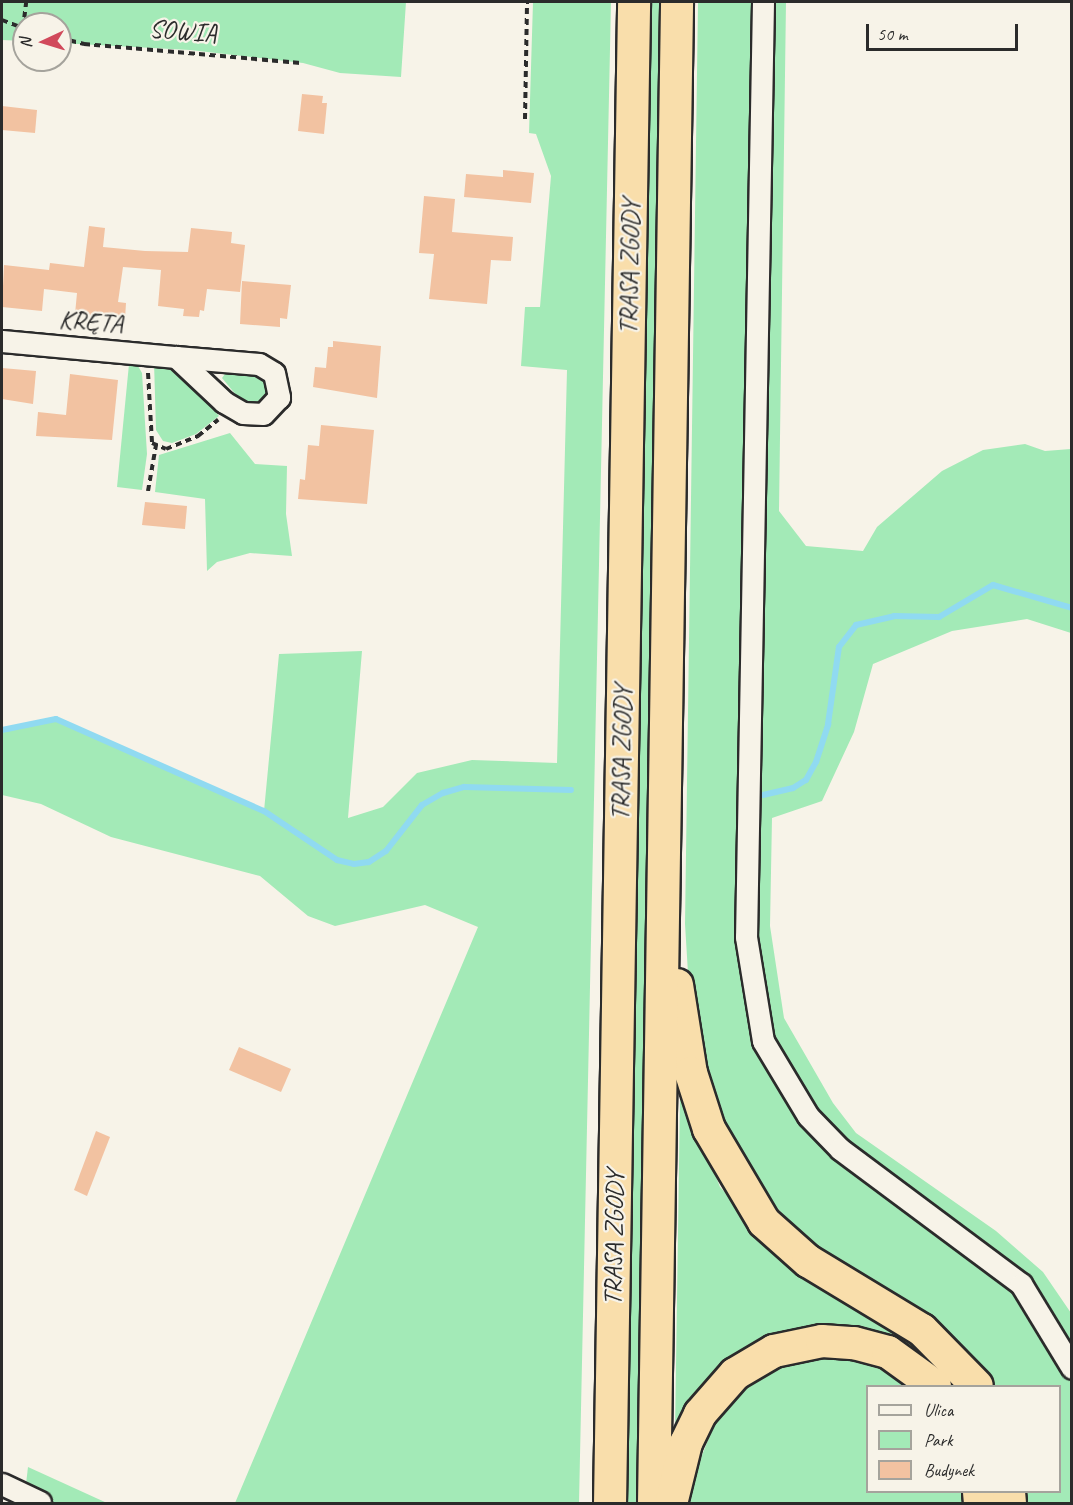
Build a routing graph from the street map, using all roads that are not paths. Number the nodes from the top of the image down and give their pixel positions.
1 (634, 2) edge
2 (677, 2) edge
3 (763, 2) edge
4 (2, 341) edge
5 (176, 357) junction
6 (664, 851) junction
7 (1071, 1368) edge
8 (934, 1385) edge
9 (976, 1385) edge
10 (2, 1484) edge
11 (40, 1502) dead end
12 (610, 1503) edge
13 (654, 1503) edge
14 (671, 1503) edge

1 - 12 highway, TRASA ZGODY
2 - 6 highway, TRASA ZGODY
3 - 7 street
4 - 5 street, KRĘTA
5 - 5 street, KRĘTA
6 - 9 highway
6 - 13 highway, TRASA ZGODY
8 - 14 highway
10 - 11 street

